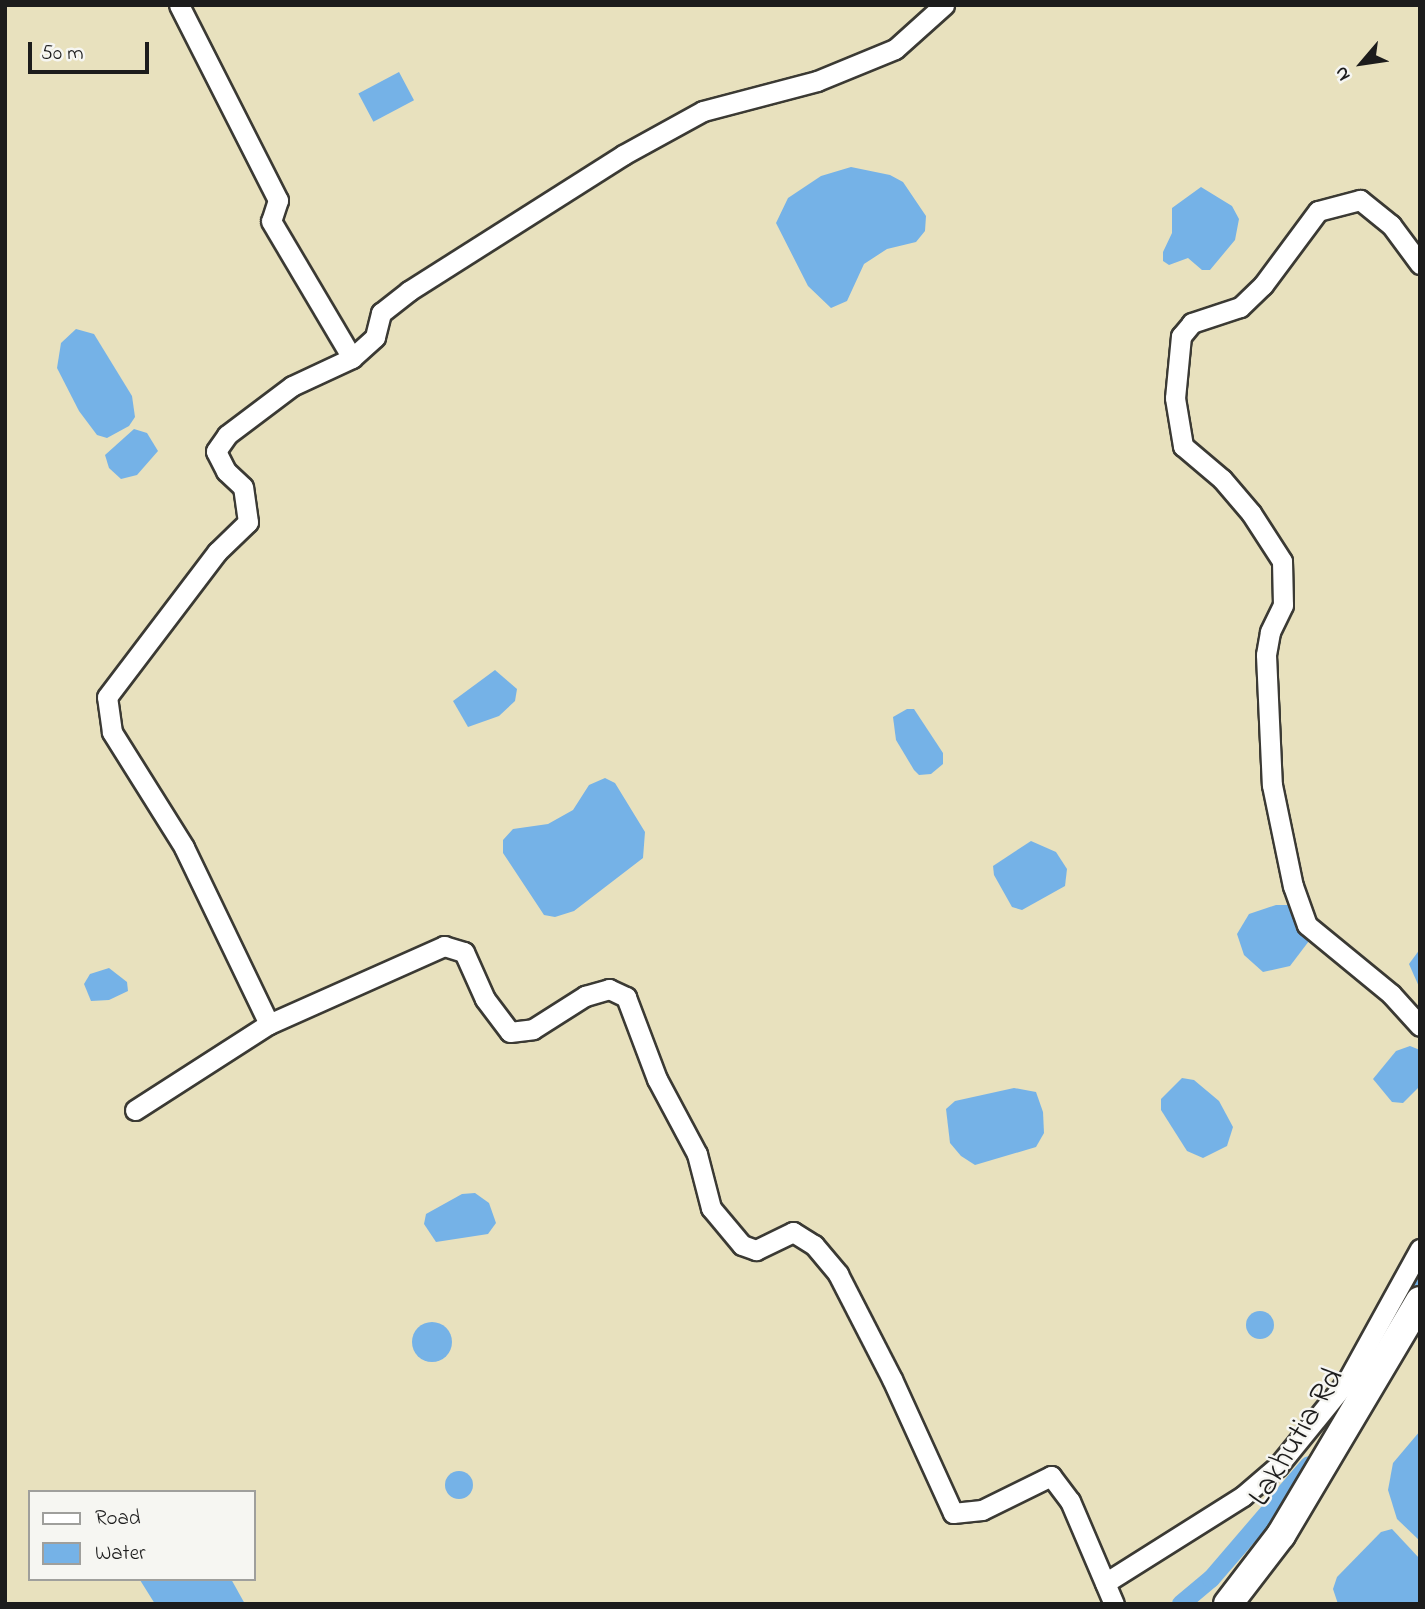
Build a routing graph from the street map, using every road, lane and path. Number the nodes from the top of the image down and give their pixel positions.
1 (179, 5) edge
2 (944, 5) edge
3 (1420, 264) edge
4 (352, 358) junction
5 (269, 1024) junction
6 (1420, 1026) edge
7 (135, 1110) dead end
8 (1420, 1249) edge
9 (1420, 1301) edge
10 (1105, 1583) junction
11 (1114, 1604) edge
12 (1228, 1604) edge

1 - 4 street
2 - 4 street
3 - 6 street
4 - 5 street
5 - 7 street
5 - 10 street
8 - 10 street
9 - 12 street, Lakhutia Rd
10 - 11 street

